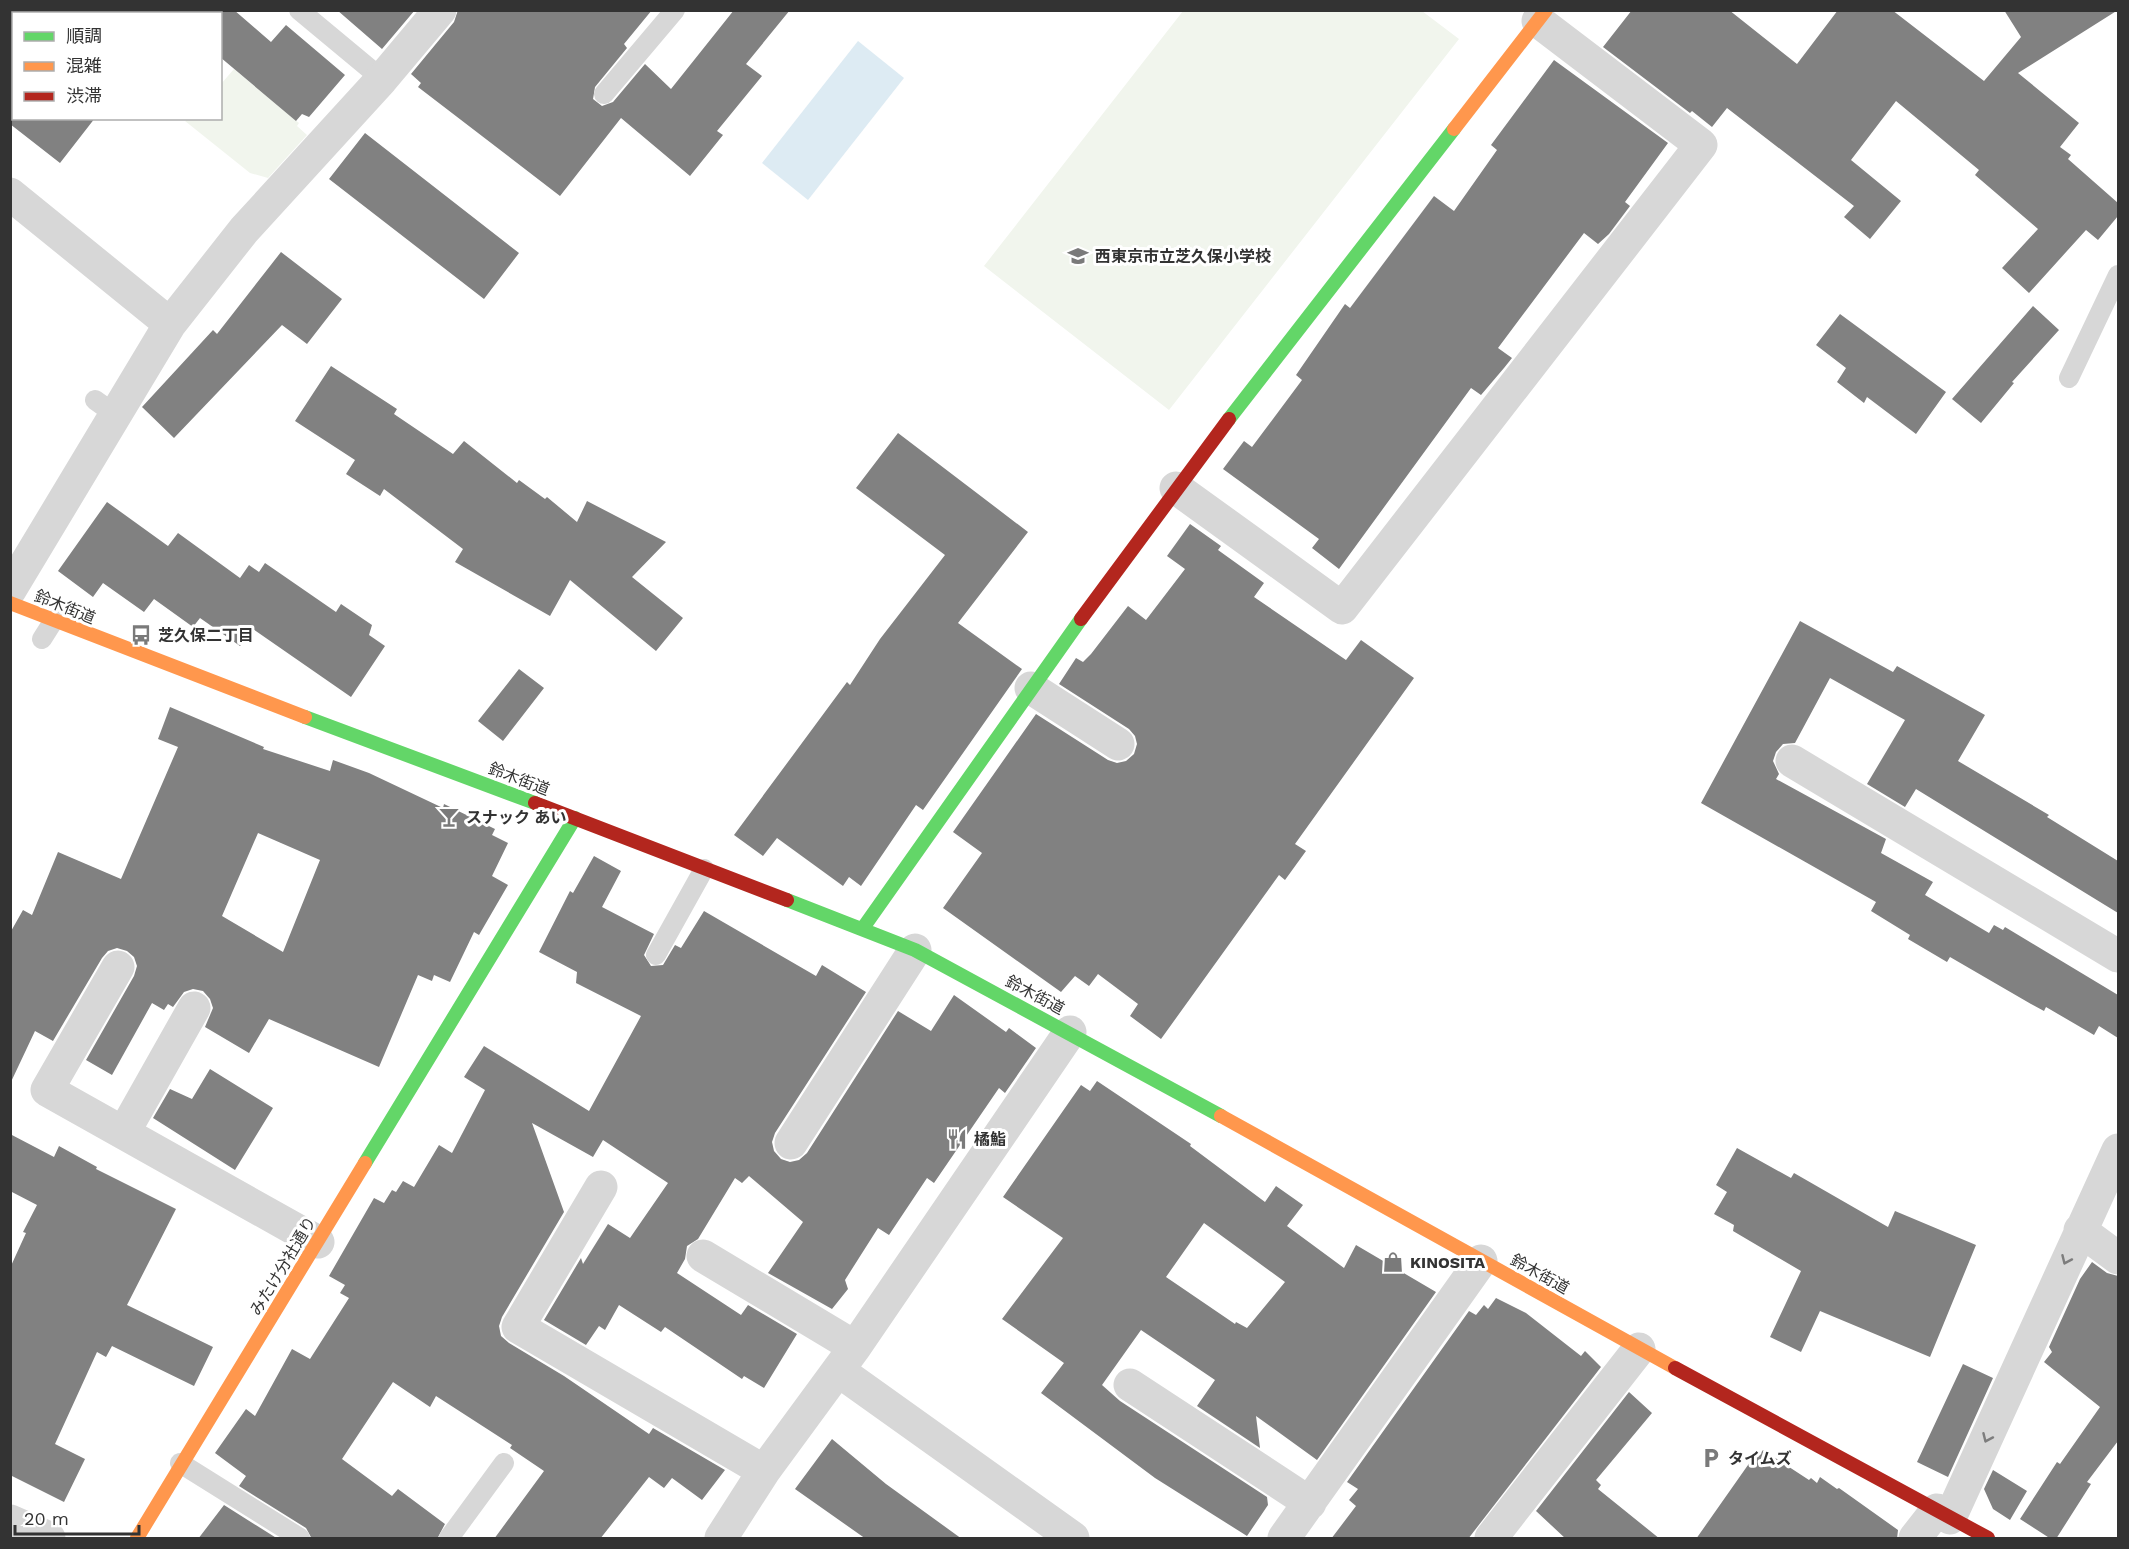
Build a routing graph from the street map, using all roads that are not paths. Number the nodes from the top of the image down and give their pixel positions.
1 (299, 10) edge
2 (440, 10) edge
3 (675, 10) edge
4 (1542, 16) edge
5 (382, 79) junction
6 (604, 94) dead end
7 (10, 194) edge
8 (2118, 275) edge
9 (170, 324) junction
10 (2069, 378) dead end
11 (1176, 488) junction
12 (10, 590) edge
13 (10, 603) edge
14 (54, 620) junction
15 (42, 639) dead end
16 (1031, 688) junction
17 (1118, 744) dead end
18 (1792, 761) dead end
19 (575, 818) junction
20 (704, 869) junction
21 (863, 928) junction
22 (915, 950) junction
23 (656, 955) dead end
24 (2118, 956) edge
25 (118, 967) dead end
26 (194, 1008) dead end
27 (1070, 1032) junction
28 (124, 1132) junction
29 (791, 1143) dead end
30 (2118, 1150) edge
31 (601, 1187) dead end
32 (2080, 1230) junction
33 (318, 1242) junction
34 (703, 1256) dead end
35 (2118, 1258) edge
36 (1481, 1261) junction
37 (1639, 1348) junction
38 (847, 1359) junction
39 (1130, 1385) dead end
40 (180, 1463) junction
41 (504, 1463) dead end
42 (764, 1471) junction
43 (1310, 1503) junction
44 (1944, 1514) junction
45 (10, 1521) edge
46 (49, 1539) edge
47 (136, 1539) edge
48 (300, 1539) edge
49 (449, 1539) edge
50 (721, 1539) edge
51 (1073, 1539) edge
52 (1284, 1539) edge
53 (1491, 1539) edge
54 (1915, 1539) edge
55 (1988, 1539) edge

1 - 5 lane
2 - 5 street
3 - 6 lane
4 - 11 main road
4 - 11 street
5 - 9 street
7 - 9 street
8 - 10 lane
9 - 12 street
11 - 16 main road
13 - 14 main road, 鈴木街道
14 - 15 lane
14 - 19 main road, 鈴木街道
16 - 17 street
16 - 21 main road
18 - 24 street
19 - 20 main road, 鈴木街道
19 - 33 main road, みたけ分社通り
20 - 21 main road, 鈴木街道
20 - 23 lane
21 - 22 main road, 鈴木街道
22 - 27 main road, 鈴木街道
22 - 29 street
25 - 28 street
26 - 28 street
27 - 36 main road, 鈴木街道
27 - 38 street
28 - 33 street
30 - 32 street
31 - 42 street
32 - 35 street
32 -> 44 street
33 - 40 main road, みたけ分社通り
34 - 38 street
36 - 37 main road, 鈴木街道
36 - 43 street
37 - 44 main road, 鈴木街道
37 - 53 street
38 - 42 street
38 - 51 street
39 - 43 street
40 - 47 main road, みたけ分社通り
40 - 48 lane
41 - 49 lane
42 - 50 street
43 - 52 street
44 - 54 street
44 - 55 main road, 鈴木街道
45 - 46 street

